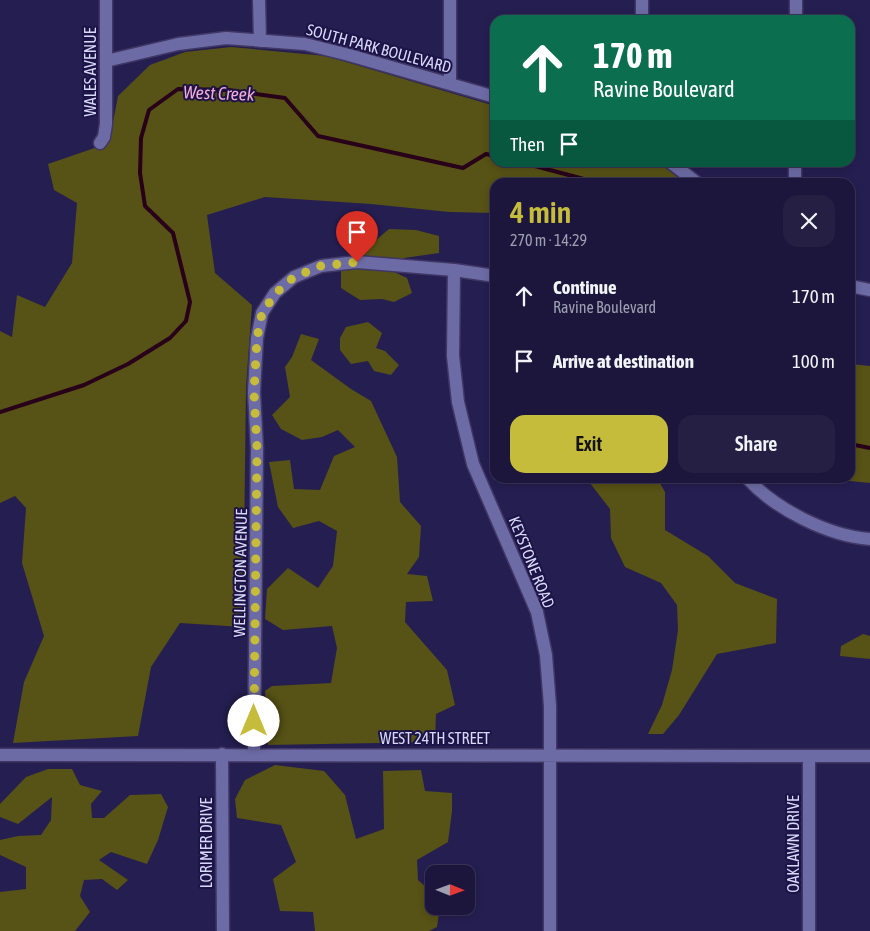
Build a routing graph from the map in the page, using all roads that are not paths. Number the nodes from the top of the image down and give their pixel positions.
1 (106, 0) edge
2 (259, 0) edge
3 (450, 0) edge
4 (642, 0) edge
5 (796, 0) edge
6 (642, 15) edge
7 (796, 15) edge
8 (260, 41) junction
9 (106, 61) junction
10 (450, 83) junction
11 (490, 95) edge
12 (100, 143) dead end
13 (676, 167) edge
14 (691, 178) edge
15 (454, 270) junction
16 (490, 275) edge
17 (855, 287) edge
18 (870, 290) edge
19 (752, 483) edge
20 (870, 539) edge
21 (222, 754) junction
22 (254, 754) junction
23 (0, 755) edge
24 (549, 755) junction
25 (809, 756) junction
26 (870, 756) edge
27 (223, 931) edge
28 (550, 931) edge
29 (809, 931) edge

1 - 9 street, WALES AVENUE
2 - 8 street
3 - 10 street
4 - 6 street
5 - 7 street
8 - 9 street, SOUTH PARK BOULEVARD
8 - 10 street, SOUTH PARK BOULEVARD
9 - 12 street, WALES AVENUE
10 - 11 street, SOUTH PARK BOULEVARD
13 - 14 street
15 - 16 street, WELLINGTON AVENUE
15 - 22 street, WELLINGTON AVENUE
15 - 24 street, KEYSTONE ROAD
17 - 18 street
19 - 20 street
21 - 22 street, WEST 24TH STREET
21 - 23 street, WEST 24TH STREET
21 - 27 street, LORIMER DRIVE
22 - 24 street, WEST 24TH STREET
24 - 25 street, WEST 24TH STREET
24 - 28 street, KEYSTONE ROAD
25 - 26 street, WEST 24TH STREET
25 - 29 street, OAKLAWN DRIVE

